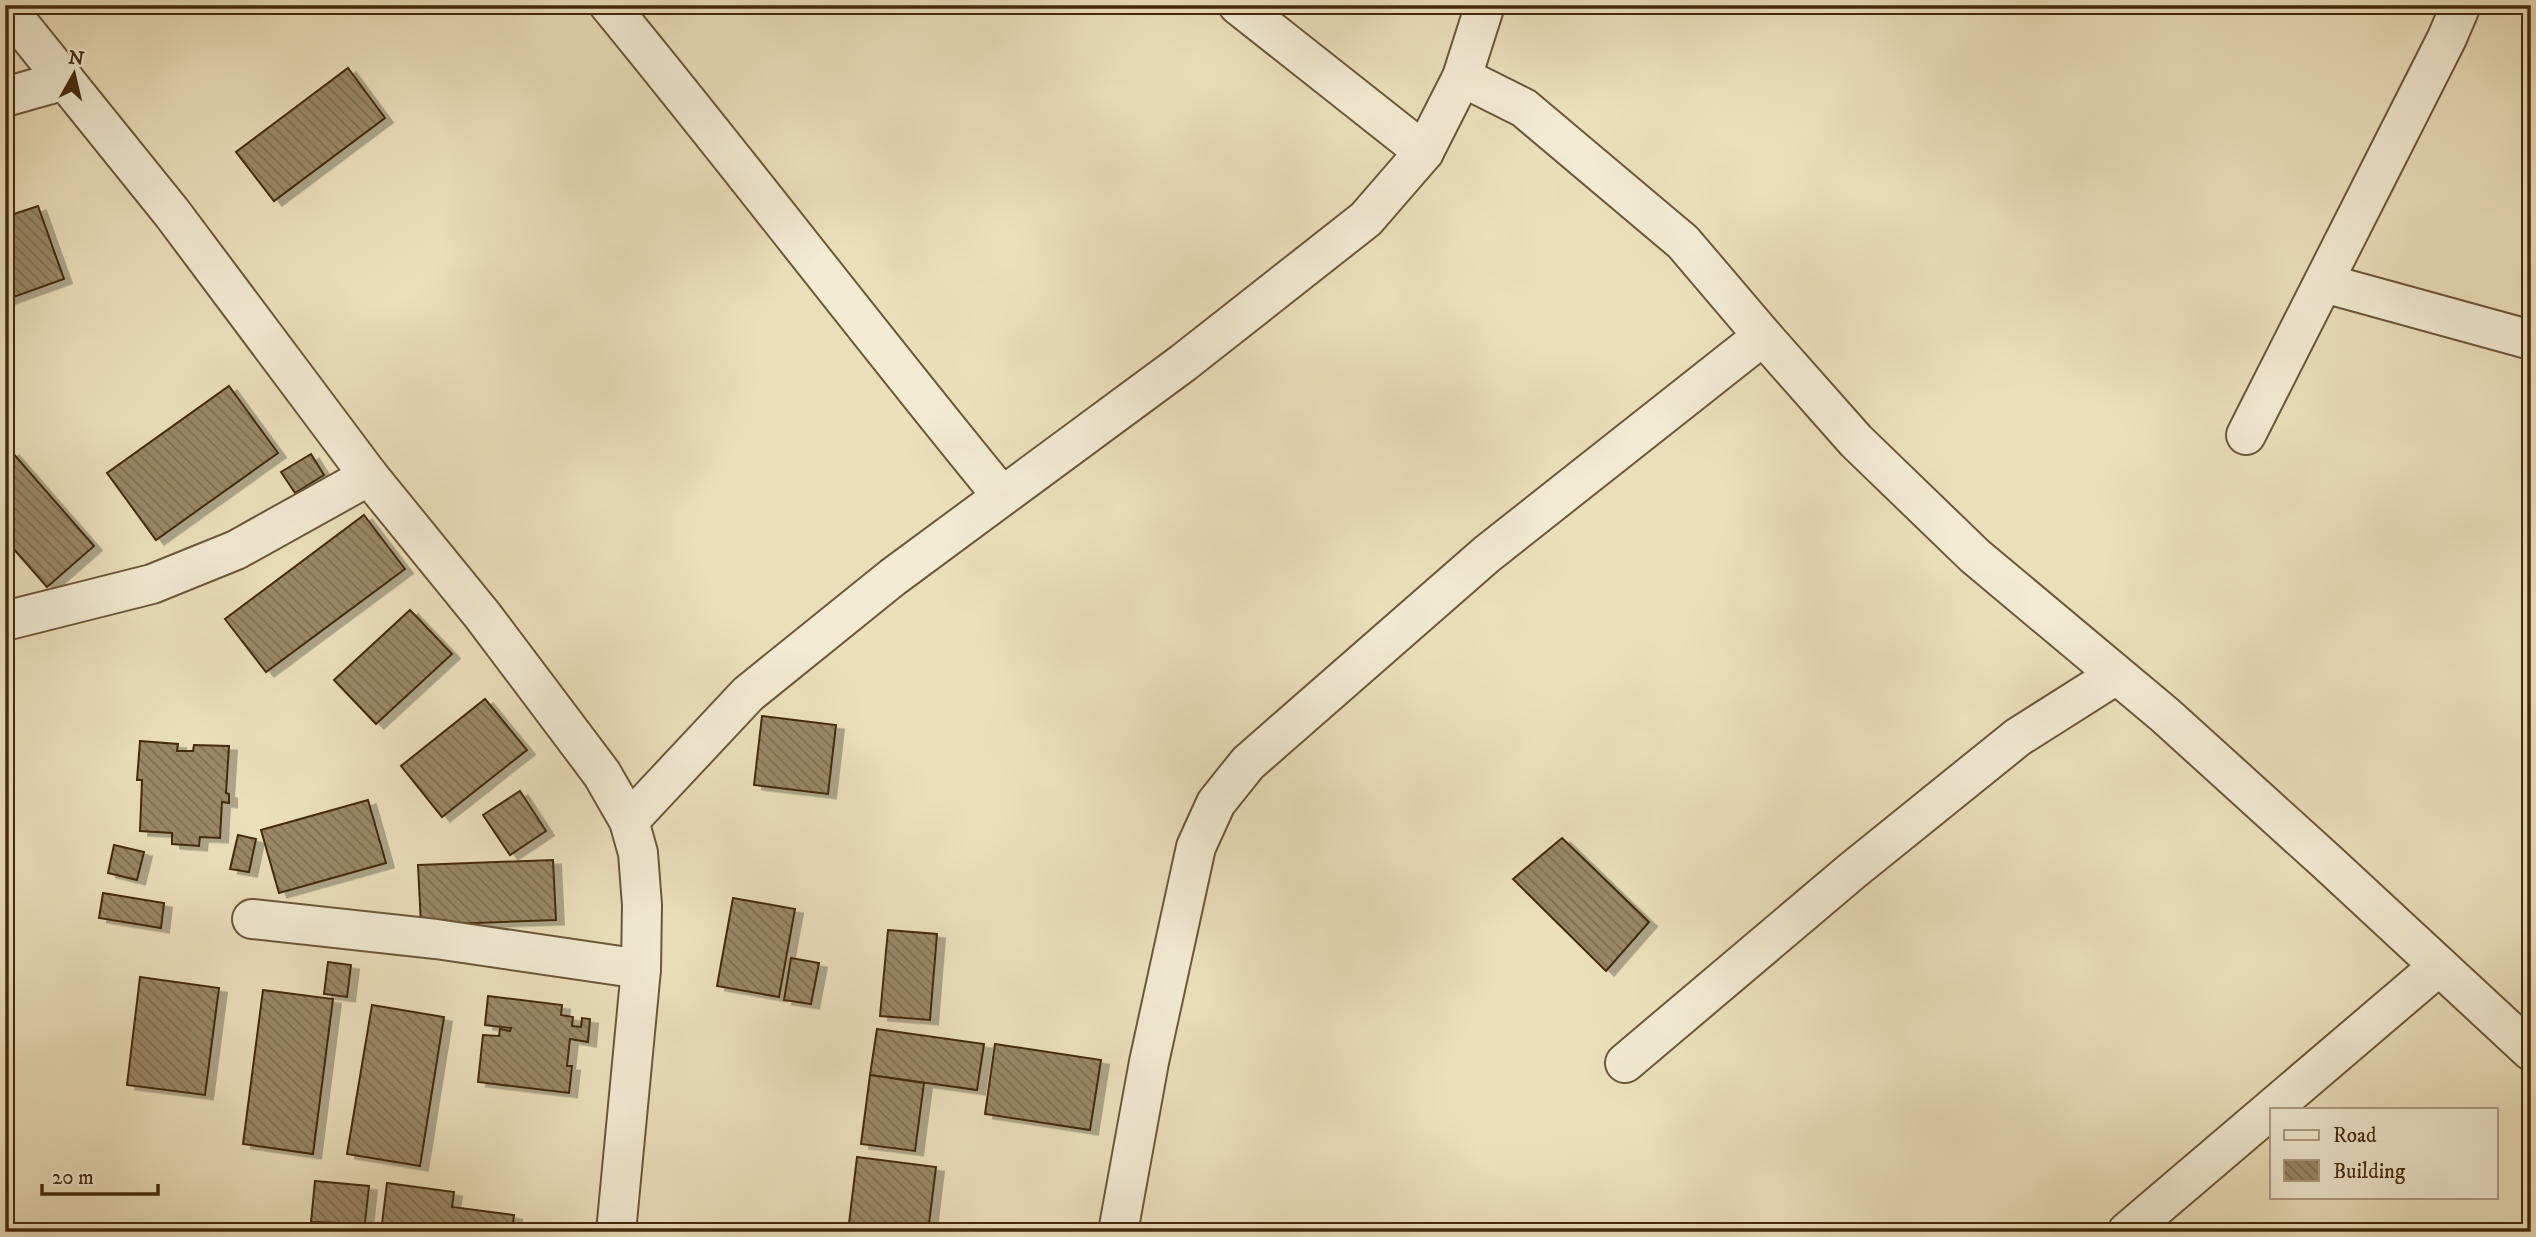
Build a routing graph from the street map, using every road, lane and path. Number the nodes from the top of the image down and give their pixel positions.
1 (609, 5) edge
2 (1238, 5) edge
3 (1485, 5) edge
4 (2461, 5) edge
5 (5, 6) edge
6 (1462, 77) junction
7 (65, 80) junction
8 (5, 97) edge
9 (1424, 152) junction
10 (2323, 283) junction
11 (1763, 336) junction
12 (2531, 340) edge
13 (2246, 435) dead end
14 (369, 476) junction
15 (1002, 496) junction
16 (5, 621) edge
17 (2116, 675) junction
18 (629, 821) junction
19 (252, 919) dead end
20 (2439, 966) junction
21 (641, 969) junction
22 (2531, 1051) edge
23 (1625, 1063) dead end
24 (2272, 1108) edge
25 (2270, 1110) edge
26 (616, 1232) edge
27 (1118, 1232) edge
28 (2127, 1232) edge

1 - 15 street
2 - 9 street
3 - 6 street
4 - 10 street
5 - 7 street
6 - 9 street
6 - 11 street
7 - 8 street
7 - 14 street
9 - 15 street
10 - 12 street
10 - 13 street
11 - 17 street
11 - 27 street
14 - 16 street
14 - 18 street
15 - 18 street
17 - 20 street
17 - 23 street
18 - 21 street
19 - 21 street
20 - 22 street
20 - 24 street
21 - 26 street
25 - 28 street

